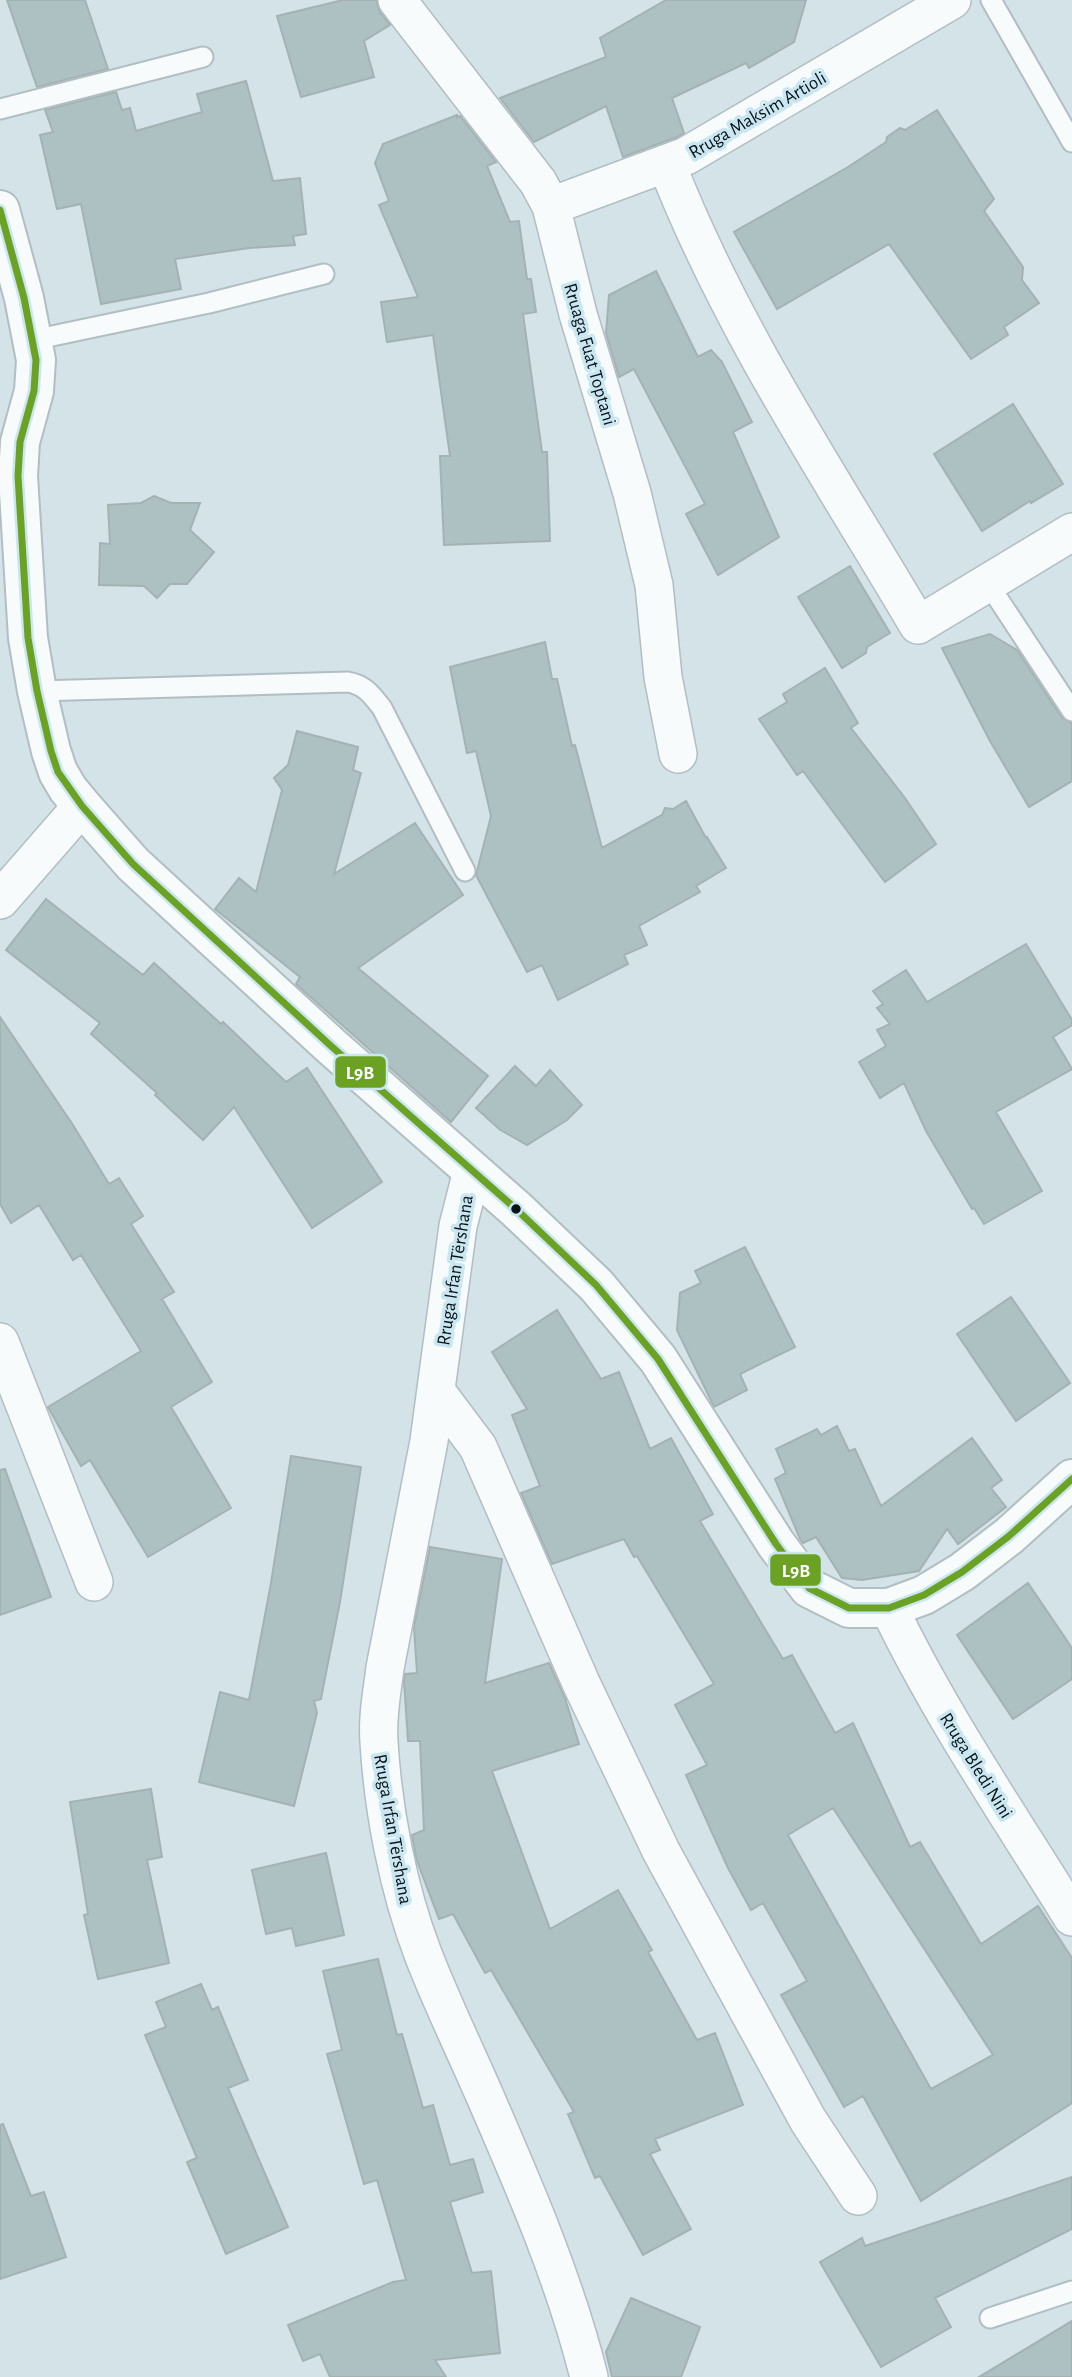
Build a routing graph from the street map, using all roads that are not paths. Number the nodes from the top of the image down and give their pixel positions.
1 (397, 0) edge
2 (953, 0) edge
3 (991, 0) edge
4 (203, 57) dead end
5 (0, 108) edge
6 (1072, 142) edge
7 (667, 164) junction
8 (551, 206) junction
9 (0, 210) edge
10 (324, 274) dead end
11 (33, 340) junction
12 (1072, 532) edge
13 (988, 582) junction
14 (37, 691) junction
15 (1072, 711) edge
16 (678, 754) dead end
17 (82, 806) junction
18 (465, 871) dead end
19 (0, 900) edge
20 (472, 1171) junction
21 (0, 1342) edge
22 (436, 1391) junction
23 (1072, 1479) edge
24 (94, 1583) dead end
25 (889, 1608) junction
26 (1072, 1917) edge
27 (858, 2196) dead end
28 (1072, 2291) edge
29 (990, 2318) dead end
30 (589, 2377) edge

1 - 8 street, Rruaga Fuat Toptani
2 - 7 street, Rruga Maksim Artioli
3 - 6 lane
4 - 5 lane
7 - 8 street, Rruga Maksim Artioli
7 - 13 street
8 - 16 street, Rruaga Fuat Toptani
9 - 11 street
10 - 11 lane
11 - 14 street
12 - 13 street
13 - 15 lane
14 - 17 street
14 - 18 lane
17 - 19 street
17 - 20 street
20 - 22 street, Rruga Irfan Tërshana
20 - 25 street
21 - 24 street
22 - 27 street
22 - 30 street, Rruga Irfan Tërshana
23 - 25 street
25 - 26 street, Rruga Bledi Nini
28 - 29 lane

